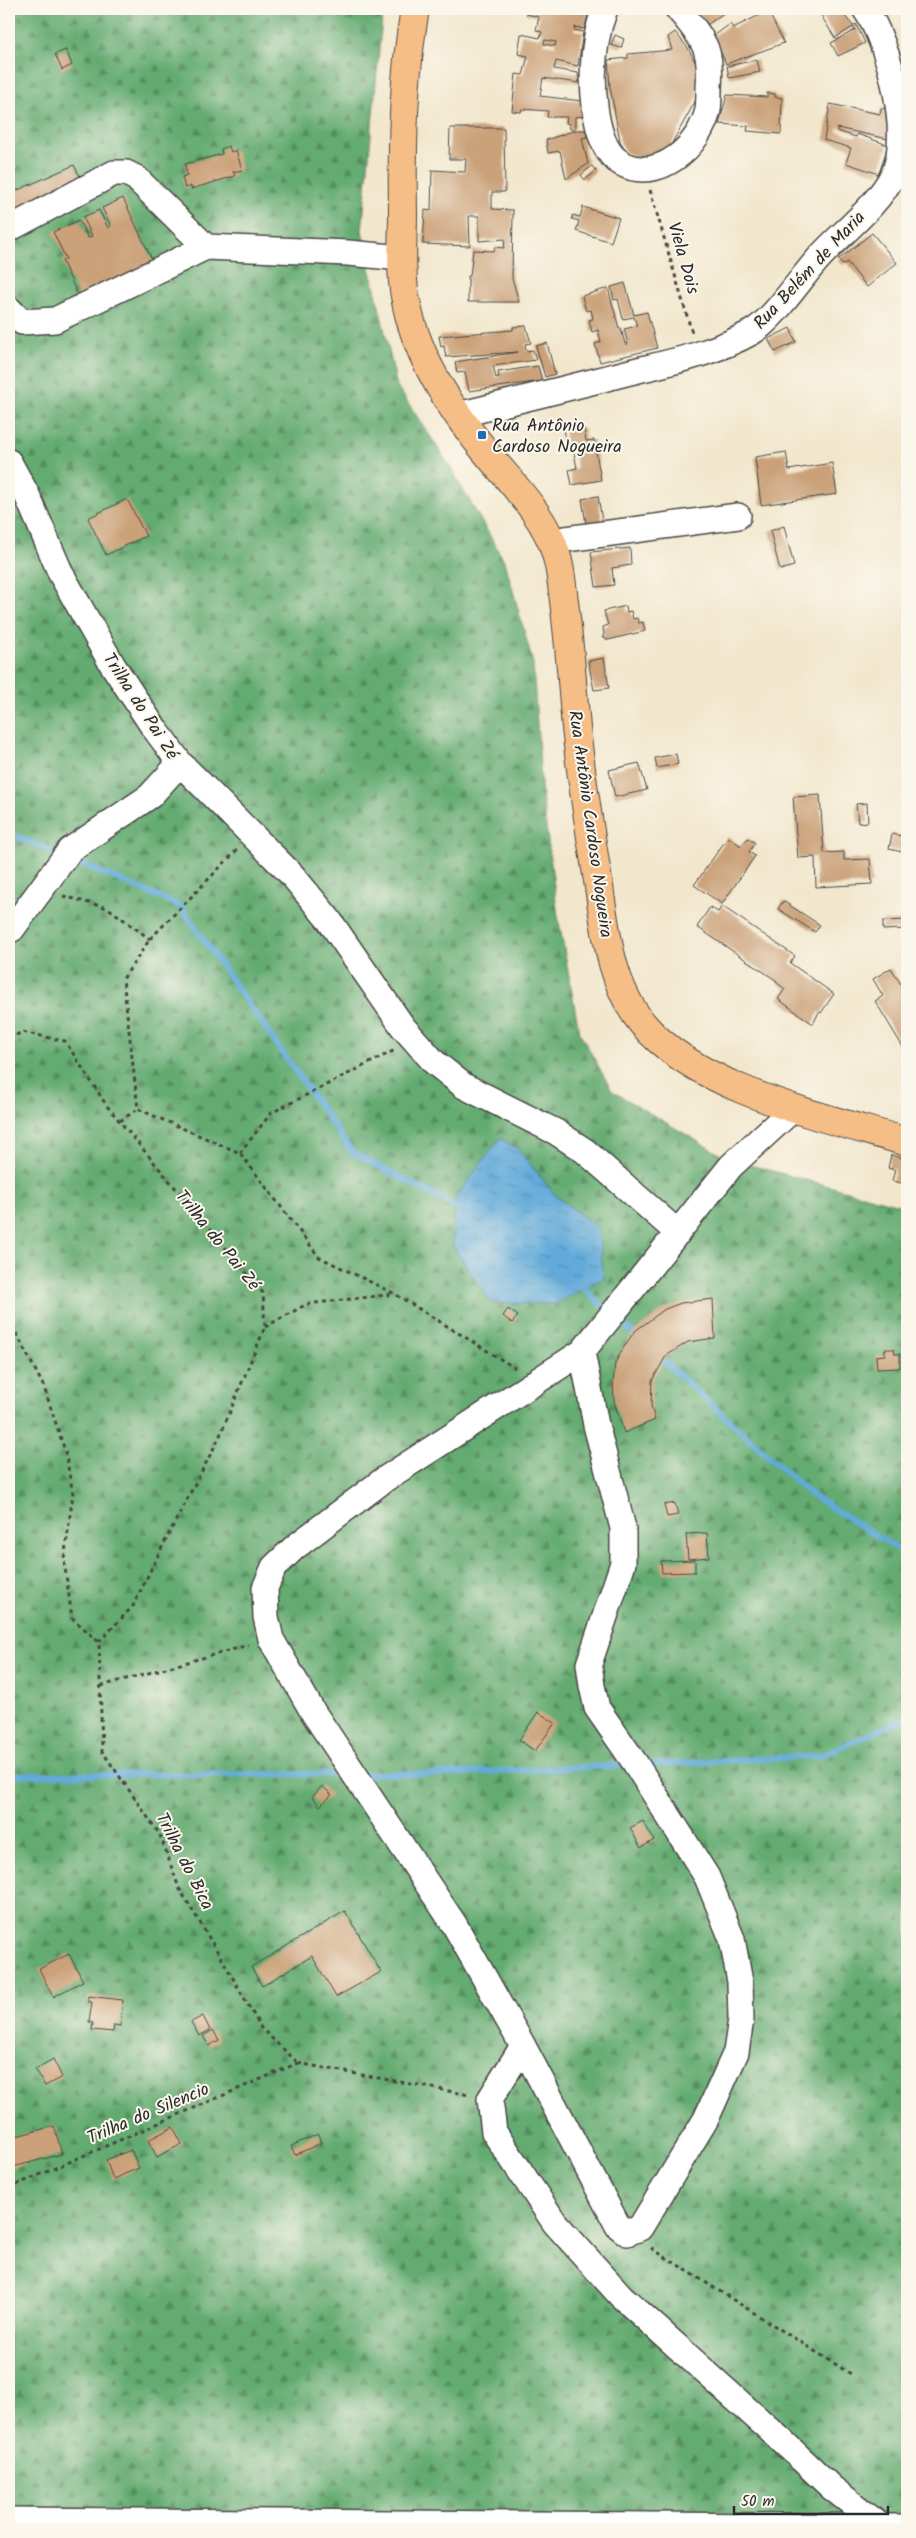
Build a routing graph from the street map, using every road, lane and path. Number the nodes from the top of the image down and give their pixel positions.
1 (415, 9) edge
2 (605, 9) edge
3 (678, 9) edge
4 (865, 9) edge
5 (644, 170) junction
6 (9, 229) edge
7 (206, 247) junction
8 (403, 258) junction
9 (9, 310) edge
10 (698, 354) junction
11 (458, 415) junction
12 (9, 462) edge
13 (738, 516) dead end
14 (551, 541) junction
15 (180, 763) junction
16 (252, 835) junction
17 (41, 890) junction
18 (12, 929) dead end
19 (150, 939) junction
20 (9, 1039) edge
21 (415, 1040) junction
22 (794, 1108) junction
23 (138, 1109) junction
24 (120, 1121) junction
25 (907, 1142) edge
26 (240, 1153) junction
27 (678, 1233) junction
28 (395, 1294) junction
29 (9, 1319) edge
30 (265, 1327) junction
31 (582, 1352) junction
32 (537, 1382) junction
33 (271, 1639) junction
34 (99, 1642) junction
35 (101, 1686) junction
36 (523, 2046) junction
37 (298, 2063) junction
38 (490, 2099) junction
39 (9, 2188) edge
40 (627, 2233) junction
41 (851, 2374) dead end
42 (9, 2520) edge
43 (882, 2527) junction
44 (907, 2527) edge

1 - 8 main road, Rua Antônio Cardoso Nogueira
2 - 5 street
3 - 5 street
4 - 10 street, Rua Belém de Maria
5 - 10 path, Viela Dois
6 - 7 street
7 - 8 street
7 - 9 street
8 - 11 main road, Rua Antônio Cardoso Nogueira
10 - 11 street, Rua Belém de Maria
11 - 14 main road, Rua Antônio Cardoso Nogueira
12 - 15 street, Trilha do Pai Zé
13 - 14 street
14 - 22 main road, Rua Antônio Cardoso Nogueira
15 - 16 street
15 - 17 street, Trilha do Pai Zé
16 - 19 path
16 - 21 street
17 - 18 street, Trilha do Pai Zé
17 - 19 path
19 - 23 path
20 - 24 path, Trilha do Pai Zé
21 - 26 path
21 - 27 street
22 - 25 main road, Rua Antônio Cardoso Nogueira
22 - 27 street
23 - 24 path
23 - 26 path
24 - 30 path, Trilha do Pai Zé
26 - 28 path
27 - 31 street
28 - 30 path
28 - 32 path
29 - 34 path
30 - 34 path, Trilha do Pai Zé
31 - 32 street
31 - 40 street
32 - 33 street
33 - 35 path
33 - 36 street
34 - 35 path, Trilha do Bica
35 - 37 path, Trilha do Bica
36 - 38 street
36 - 40 street
37 - 38 path
37 - 39 path, Trilha do Silencio
38 - 43 street
40 - 41 path
42 - 43 street
43 - 44 street

